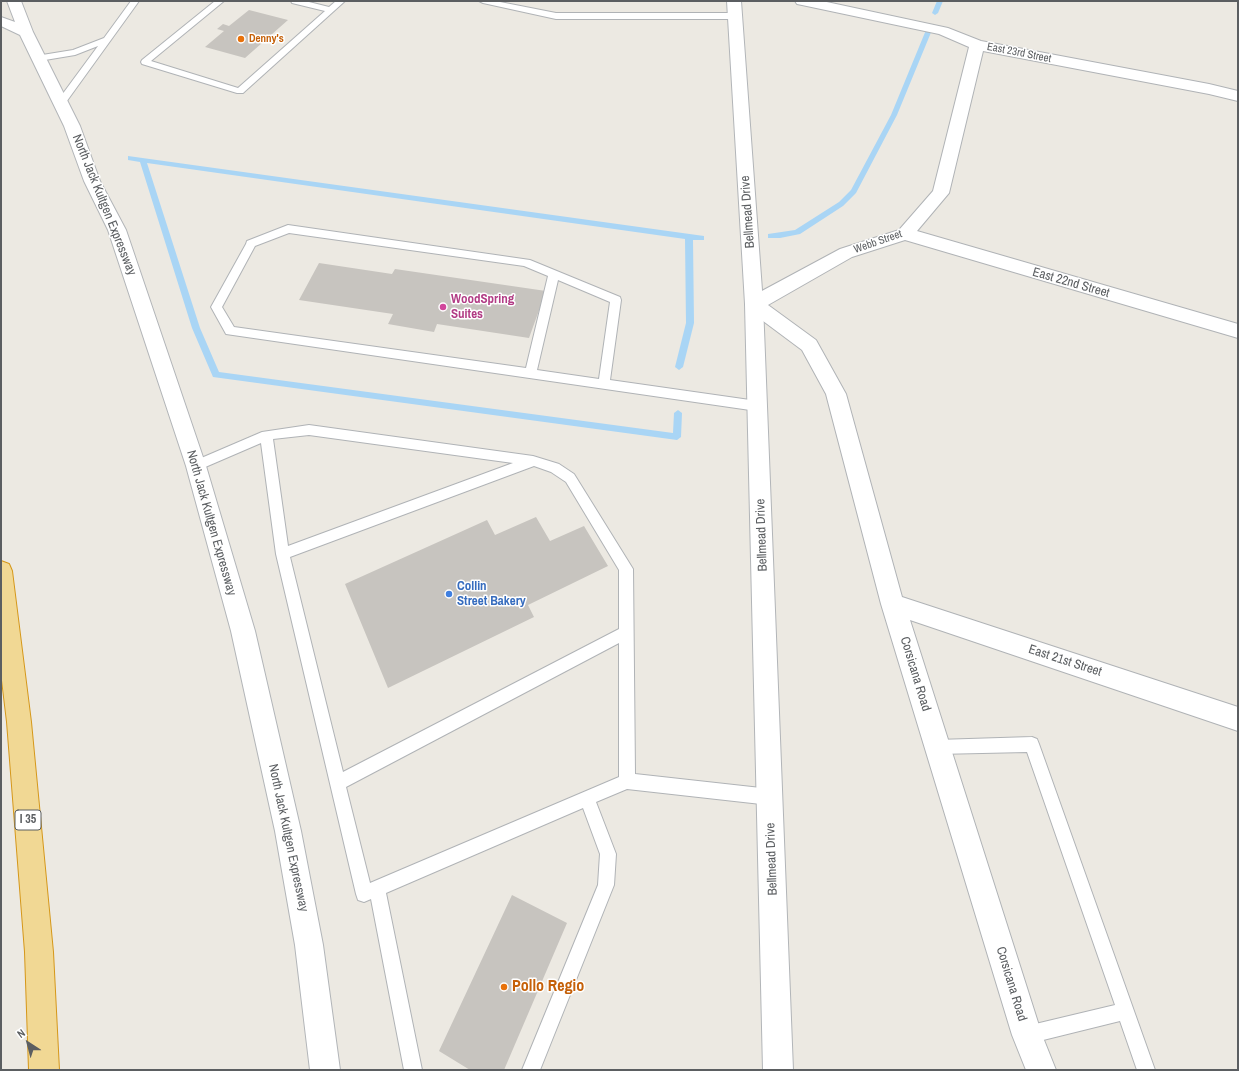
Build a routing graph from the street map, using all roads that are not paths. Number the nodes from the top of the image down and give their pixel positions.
1 (14, 1) edge
2 (135, 1) edge
3 (220, 1) edge
4 (295, 1) edge
5 (341, 1) edge
6 (483, 1) edge
7 (802, 1) edge
8 (492, 2) edge
9 (734, 9) edge
10 (331, 10) junction
11 (1, 21) edge
12 (26, 32) junction
13 (106, 40) junction
14 (977, 45) junction
15 (39, 58) junction
16 (1238, 96) edge
17 (61, 103) junction
18 (905, 234) junction
19 (554, 275) junction
20 (754, 304) junction
21 (1238, 331) edge
22 (530, 374) junction
23 (604, 384) junction
24 (757, 406) junction
25 (266, 435) junction
26 (533, 461) junction
27 (196, 466) junction
28 (283, 554) junction
29 (1, 571) edge
30 (893, 604) junction
31 (627, 632) junction
32 (1238, 719) edge
33 (937, 747) junction
34 (626, 781) junction
35 (338, 783) junction
36 (770, 797) junction
37 (587, 798) junction
38 (378, 888) junction
39 (1125, 1012) junction
40 (1027, 1035) junction
41 (44, 1070) edge
42 (325, 1070) edge
43 (413, 1070) edge
44 (531, 1070) edge
45 (778, 1070) edge
46 (1041, 1070) edge
47 (1146, 1070) edge

1 - 12 main road, North Jack Kultgen Expressway
2 - 13 lane
3 - 10 lane
4 - 10 lane
5 - 10 lane
6 - 8 lane
7 - 14 main road, East 23rd Street
8 - 9 lane
9 - 20 main road, Bellmead Drive
11 - 12 main road
12 - 15 main road, North Jack Kultgen Expressway
13 - 15 lane
13 - 17 lane
14 - 16 main road, East 23rd Street
14 - 18 main road, Webb Street
15 - 17 main road, North Jack Kultgen Expressway
17 - 27 main road, North Jack Kultgen Expressway
18 - 20 main road, Webb Street
18 - 21 main road, East 22nd Street
19 - 22 lane
19 - 22 lane
19 - 23 lane
20 - 24 main road, Bellmead Drive
20 - 30 main road, Corsicana Road
22 - 23 lane
23 - 24 lane
24 - 36 main road, Bellmead Drive
25 - 26 lane
25 - 27 lane
25 - 28 lane
26 - 28 lane
26 - 31 lane
27 - 42 main road, North Jack Kultgen Expressway
28 - 35 lane
29 - 41 highway, I 35
30 - 32 main road, East 21st Street
30 - 33 main road, Corsicana Road
31 - 34 lane
31 - 35 lane
33 - 39 lane
33 - 40 main road, Corsicana Road
34 - 36 lane
34 - 37 lane
35 - 38 lane
36 - 45 main road, Bellmead Drive
37 - 38 lane
37 - 44 lane
38 - 43 lane
39 - 40 lane
39 - 47 lane
40 - 46 main road, Corsicana Road

